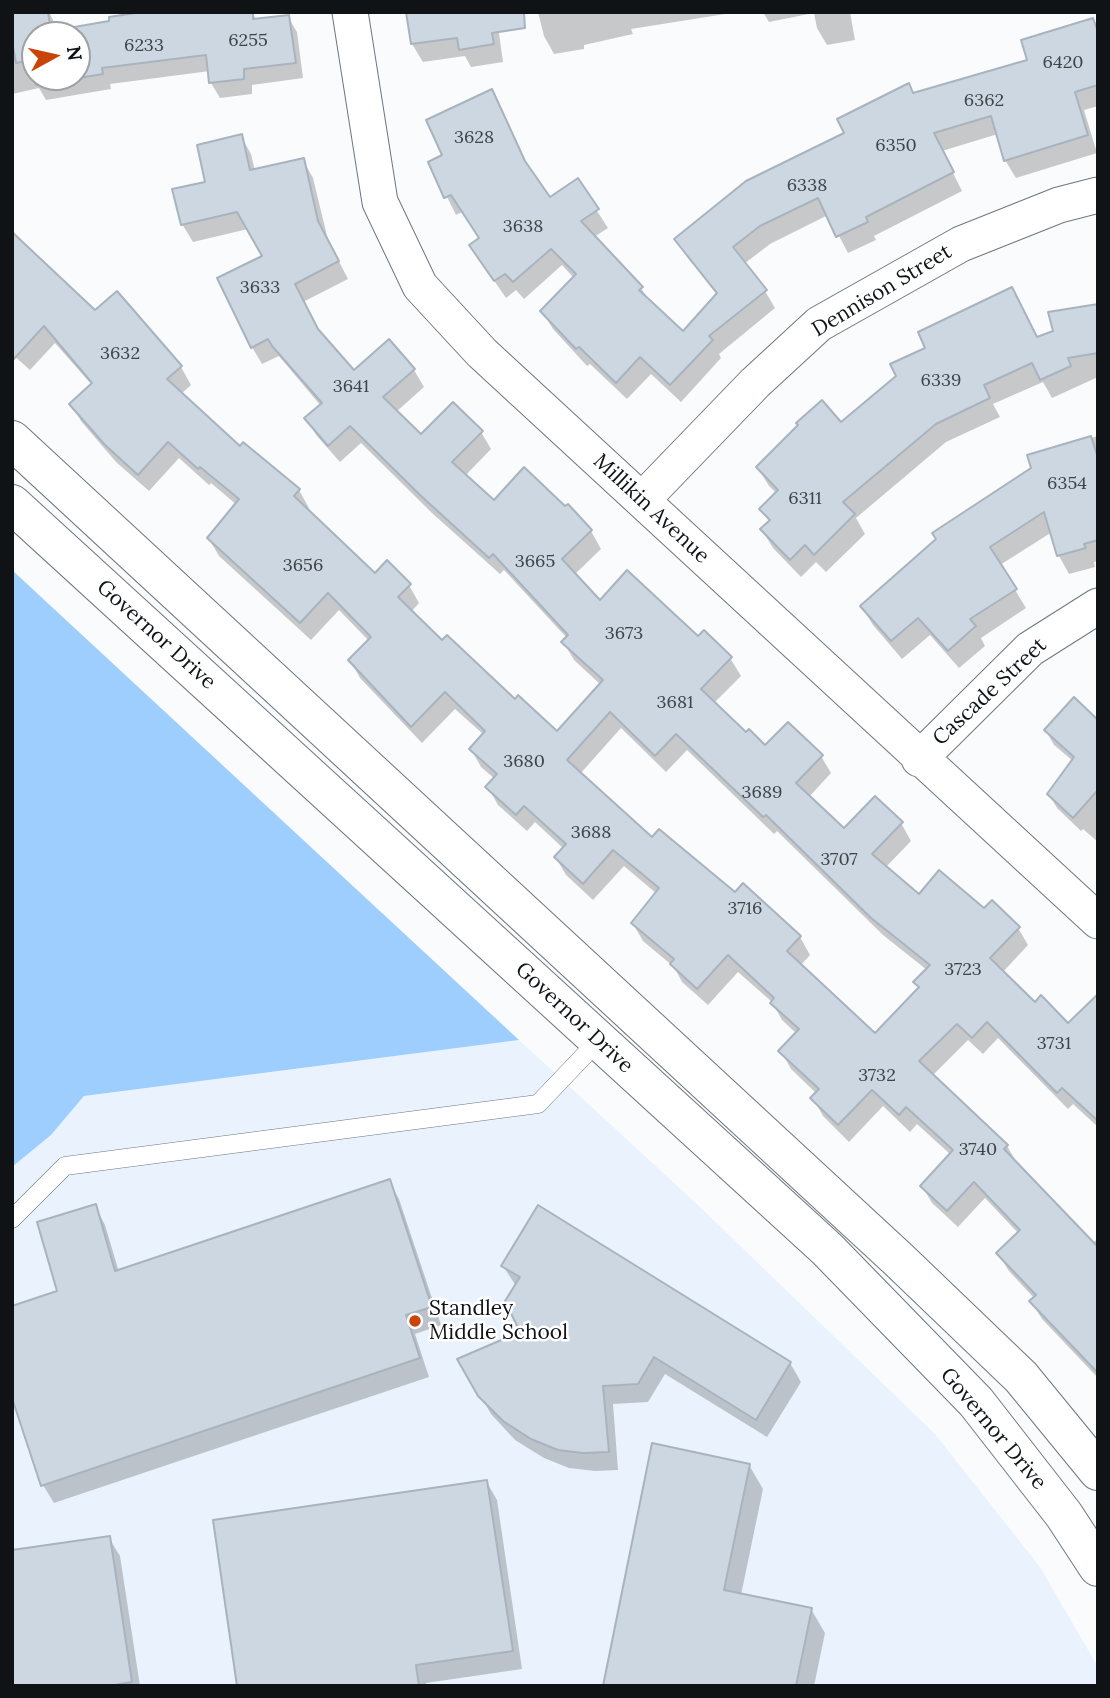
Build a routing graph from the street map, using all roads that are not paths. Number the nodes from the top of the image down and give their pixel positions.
1 (350, 12) edge
2 (1098, 195) edge
3 (12, 440) edge
4 (642, 500) junction
5 (12, 504) edge
6 (1098, 606) edge
7 (919, 759) junction
8 (1098, 921) edge
9 (598, 1041) junction
10 (12, 1219) edge
11 (1098, 1471) edge
12 (1098, 1567) edge

1 - 4 street, Millikin Avenue
2 - 4 street, Dennison Street
3 - 11 main road, Governor Drive
4 - 7 street, Millikin Avenue
5 - 9 main road, Governor Drive
6 - 7 street, Cascade Street
7 - 8 street, Millikin Avenue
9 - 10 lane
9 - 12 main road, Governor Drive

